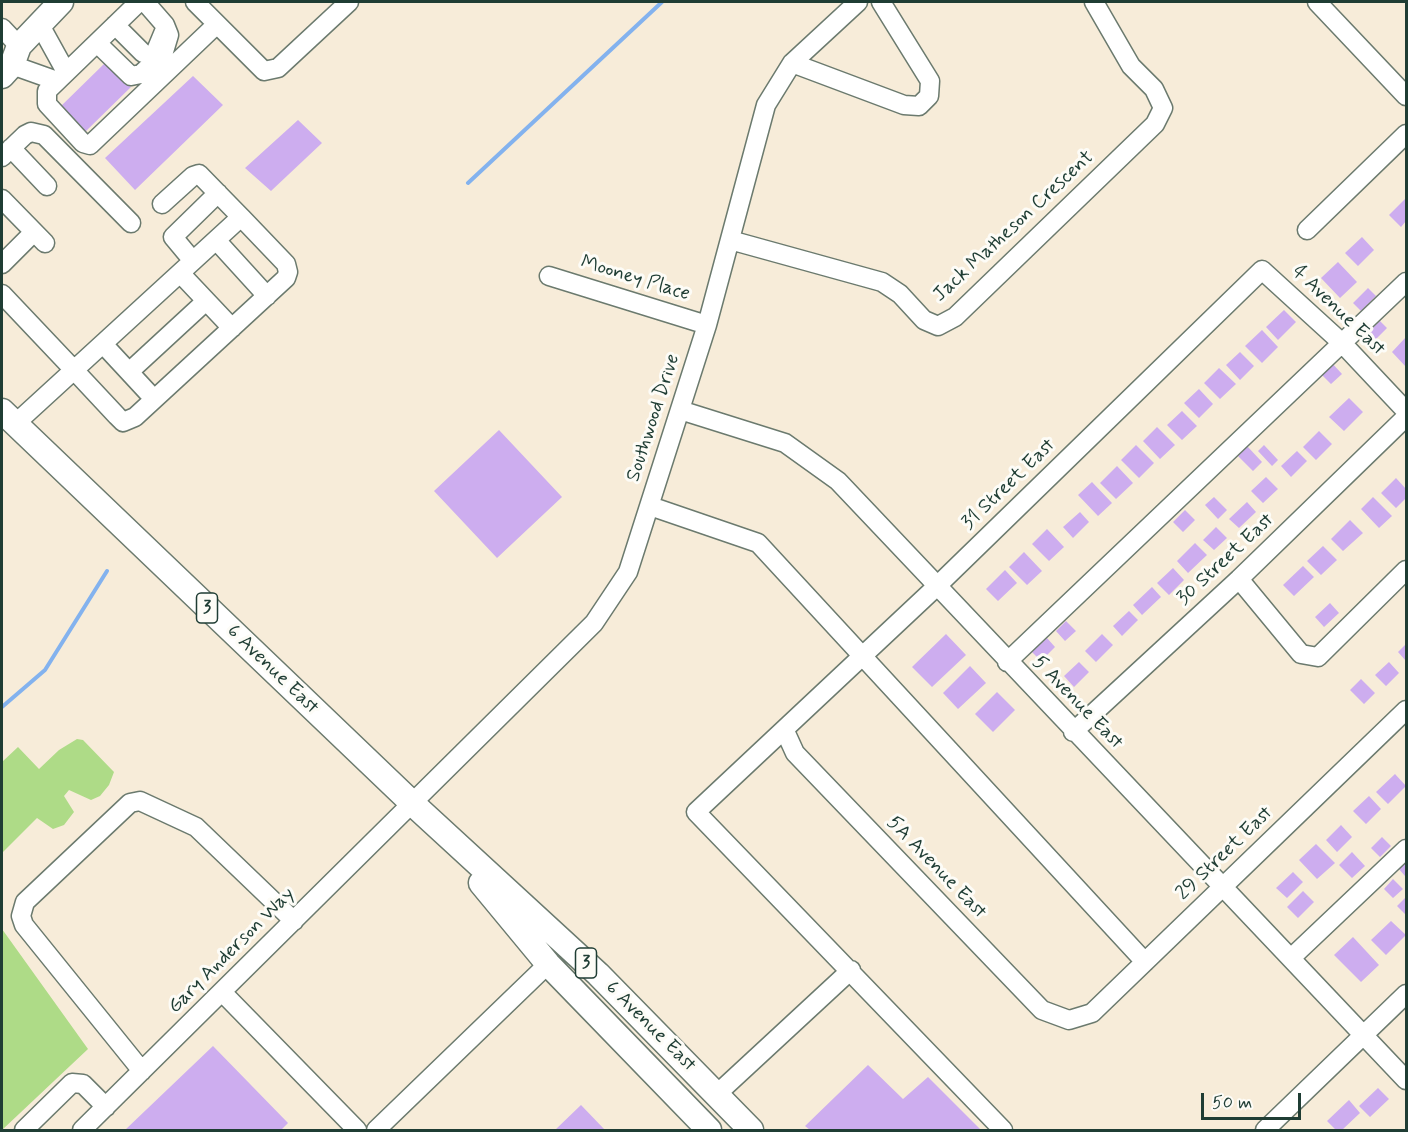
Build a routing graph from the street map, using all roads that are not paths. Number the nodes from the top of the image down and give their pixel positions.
1 (61, 2) edge
2 (140, 2) edge
3 (145, 2) edge
4 (195, 2) edge
5 (349, 2) edge
6 (858, 2) edge
7 (881, 2) edge
8 (1094, 2) edge
9 (1317, 2) edge
10 (217, 24) junction
11 (40, 25) junction
12 (115, 25) junction
13 (2, 28) edge
14 (97, 43) junction
15 (150, 56) junction
16 (9, 60) edge
17 (792, 63) junction
18 (62, 77) junction
19 (1407, 96) edge
20 (1407, 135) edge
21 (6, 153) edge
22 (47, 186) dead end
23 (218, 193) junction
24 (162, 204) dead end
25 (4, 205) edge
26 (241, 217) junction
27 (131, 223) dead end
28 (1307, 230) dead end
29 (216, 240) junction
30 (730, 240) junction
31 (2, 264) edge
32 (186, 267) junction
33 (1262, 270) joint
34 (549, 276) dead end
35 (1407, 282) edge
36 (2, 294) edge
37 (267, 296) junction
38 (206, 301) junction
39 (707, 326) junction
40 (232, 328) junction
41 (1342, 343) junction
42 (103, 344) junction
43 (74, 370) junction
44 (129, 372) junction
45 (154, 399) junction
46 (680, 410) junction
47 (1407, 411) edge
48 (1407, 417) edge
49 (8, 418) edge
50 (650, 506) junction
51 (1407, 570) edge
52 (1239, 579) junction
53 (936, 587) junction
54 (862, 658) junction
55 (1007, 662) junction
56 (1407, 710) edge
57 (785, 731) junction
58 (1073, 732) junction
59 (413, 804) junction
60 (1407, 849) edge
61 (1224, 888) junction
62 (294, 921) junction
63 (1291, 958) junction
64 (1145, 962) junction
65 (549, 964) junction
66 (851, 970) junction
67 (598, 974) junction
68 (571, 987) junction
69 (222, 992) junction
70 (1407, 994) edge
71 (1069, 1020) joint
72 (1364, 1035) junction
73 (142, 1071) junction
74 (1407, 1080) edge
75 (717, 1094) junction
76 (106, 1107) junction
77 (24, 1131) edge
78 (82, 1131) edge
79 (357, 1131) edge
80 (376, 1131) edge
81 (709, 1131) edge
82 (751, 1131) edge
83 (1003, 1131) edge
84 (1265, 1131) edge

1 - 11 main road
2 - 12 street
3 - 15 street
4 - 10 street
5 - 10 street
6 - 17 street, Southwood Drive
7 - 17 street
8 - 30 street, Jack Matheson Crescent
9 - 19 street
10 - 18 street
11 - 16 main road
11 - 18 street
12 - 14 street
12 - 15 street
13 - 16 street
14 - 15 street
14 - 18 street
16 - 18 street
17 - 30 street, Southwood Drive
20 - 28 street
21 - 22 street
21 - 27 street
23 - 24 street
23 - 26 street
23 - 32 street
25 - 31 street
26 - 29 street
26 - 37 street
29 - 32 street
29 - 37 street
30 - 39 street, Southwood Drive
32 - 38 street
32 - 42 street
33 - 41 street, 4 Avenue East
33 - 53 street, 31 Street East
34 - 39 street, Mooney Place
35 - 41 street
36 - 43 street
37 - 40 street
38 - 40 street
38 - 44 street
39 - 46 street, Southwood Drive
40 - 45 street
41 - 47 street, 4 Avenue East
41 - 55 street
42 - 43 street
42 - 44 street
43 - 45 street
43 - 49 street
44 - 45 street
46 - 50 street, Southwood Drive
46 - 53 street, 5 Avenue East
48 - 52 street, 30 Street East
49 - 59 main road, 6 Avenue East / 3
50 - 54 street
50 - 59 street, Southwood Drive
51 - 52 street
52 - 58 street, 30 Street East
53 - 54 street, 31 Street East
53 - 55 street, 5 Avenue East
54 - 57 street, 31 Street East
54 - 64 street
55 - 58 street, 5 Avenue East
56 - 61 street, 29 Street East
57 - 66 street, 31 Street East
57 - 71 street, 5A Avenue East
58 - 61 street, 5 Avenue East
59 - 62 street, Gary Anderson Way
59 - 65 main road, 6 Avenue East / 3
59 - 67 main road, 6 Avenue East / 3
60 - 63 street
61 - 63 street, 5 Avenue East
61 - 64 street, 29 Street East
62 - 69 street, Gary Anderson Way
62 - 73 street
63 - 72 street, 5 Avenue East
64 - 71 street, 29 Street East
65 - 68 main road, 6 Avenue East / 3
65 - 80 street
66 - 75 street
66 - 83 street
67 - 68 street
67 - 75 main road, 6 Avenue East / 3
68 - 81 main road, 6 Avenue East / 3
69 - 73 street, Gary Anderson Way
69 - 79 street
70 - 72 street
72 - 74 street, 5 Avenue East
72 - 84 street
73 - 76 street, Gary Anderson Way
75 - 82 main road, 6 Avenue East / 3
76 - 77 street
76 - 78 street, Gary Anderson Way

